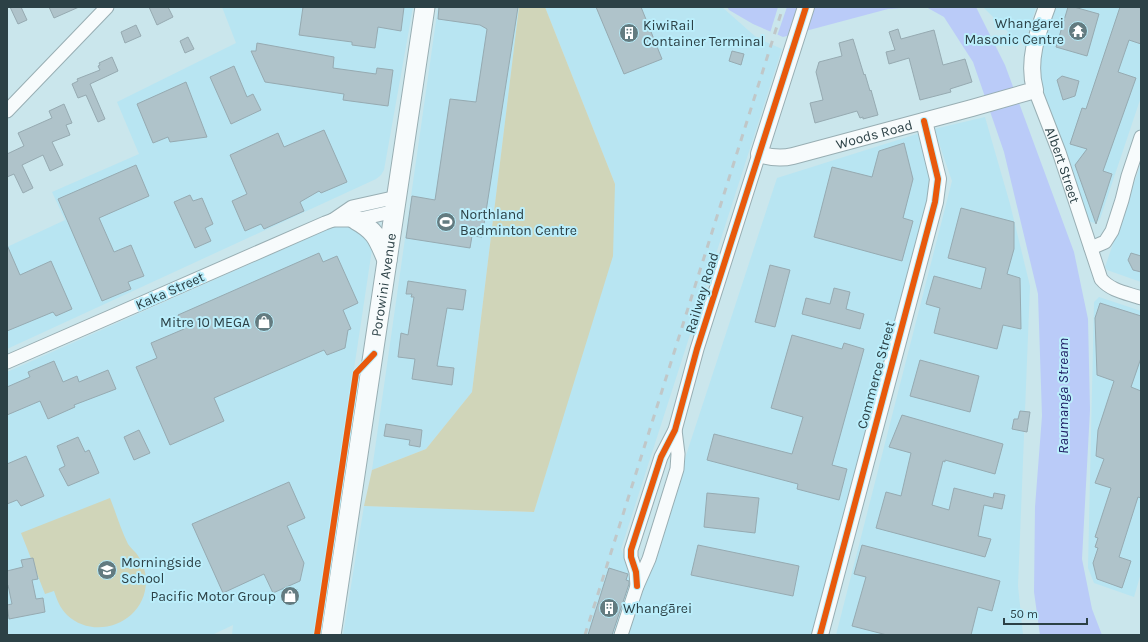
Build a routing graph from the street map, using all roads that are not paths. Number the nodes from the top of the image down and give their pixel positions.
1 (107, 7) edge
2 (425, 7) edge
3 (806, 7) edge
4 (1047, 7) edge
5 (1035, 90) junction
6 (7, 111) edge
7 (924, 121) junction
8 (1141, 137) edge
9 (759, 154) junction
10 (396, 204) junction
11 (333, 220) junction
12 (356, 220) junction
13 (1091, 248) junction
14 (387, 260) junction
15 (1141, 298) edge
16 (7, 362) edge
17 (675, 430) junction
18 (637, 586) junction
19 (331, 635) edge
20 (621, 635) edge
21 (820, 635) edge

1 - 6 street
2 - 10 main road, Porowini Avenue
3 - 9 street, Railway Road
4 - 5 street, Albert Street
5 - 7 street, Woods Road
5 - 13 street, Albert Street
7 - 9 street, Woods Road
7 - 21 street, Commerce Street
8 - 13 street
9 - 17 street, Railway Road
10 - 11 street, Kaka Street
10 - 12 street, Kaka Street
10 - 14 main road, Porowini Avenue
11 - 12 street, Kaka Street
11 - 16 street, Kaka Street
12 - 14 main road
13 - 15 street, Albert Street
14 - 19 main road, Porowini Avenue
17 - 18 street, Railway Road
17 - 18 street, Railway Road
18 - 20 street, Railway Road

